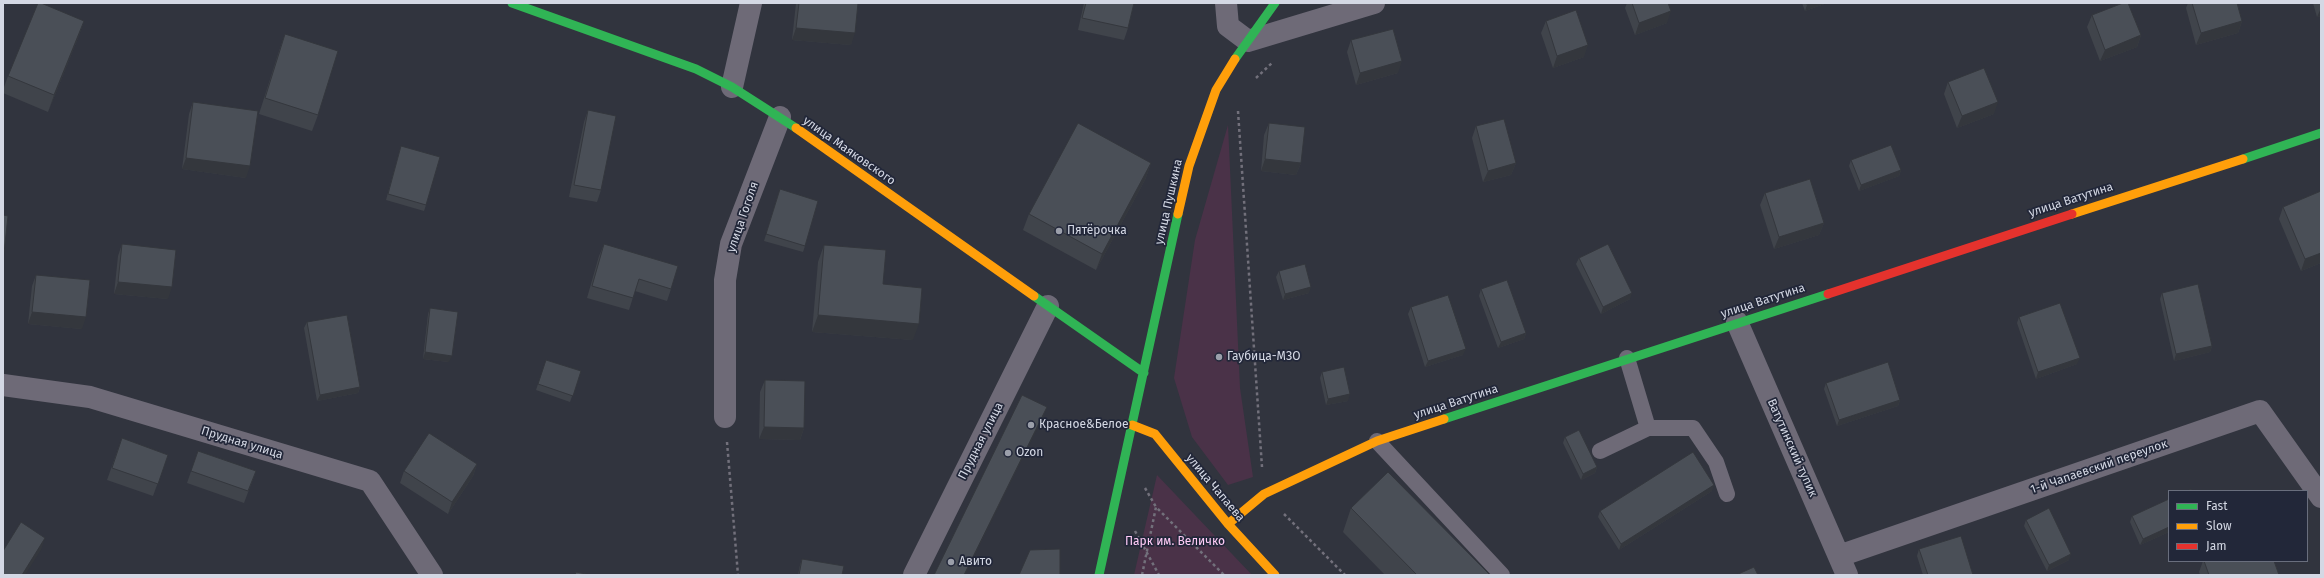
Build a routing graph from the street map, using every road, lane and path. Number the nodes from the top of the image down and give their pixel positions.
1 (512, 3) edge
2 (751, 3) edge
3 (1226, 3) edge
4 (1275, 3) edge
5 (1374, 3) edge
6 (1248, 41) junction
7 (1274, 61) dead end
8 (1254, 80) dead end
9 (732, 87) junction
10 (1237, 107) dead end
11 (780, 117) junction
12 (2321, 133) edge
13 (1048, 306) junction
14 (1737, 322) junction
15 (1627, 358) junction
16 (1144, 372) junction
17 (3, 385) edge
18 (725, 417) joint
19 (1132, 425) junction
20 (1648, 428) junction
21 (1377, 441) junction
22 (1600, 451) dead end
23 (1143, 485) dead end
24 (1264, 494) junction
25 (1727, 494) dead end
26 (2321, 497) edge
27 (1115, 503) junction
28 (1156, 507) junction
29 (1228, 524) junction
30 (1147, 553) junction
31 (1843, 566) edge
32 (432, 575) edge
33 (738, 575) edge
34 (914, 575) edge
35 (1099, 575) edge
36 (1142, 575) edge
37 (1158, 575) edge
38 (1224, 575) edge
39 (1275, 575) edge
40 (1345, 575) edge
41 (1502, 575) edge

1 - 9 street, улица Маяковского
2 - 9 street
3 - 6 street
4 - 6 street, улица Пушкина
5 - 6 street
6 - 16 street, улица Пушкина
7 - 8 path
9 - 11 street, улица Маяковского
10 - 24 path
11 - 13 street, улица Маяковского
11 - 18 street, улица Гоголя
12 - 14 street, улица Ватутина
13 - 16 street, улица Маяковского
13 - 34 street, Прудная улица
14 - 15 street, улица Ватутина
14 - 31 street, Ватутинский тупик
15 - 20 lane
15 - 21 street, улица Ватутина
16 - 19 street, улица Пушкина
17 - 32 street, Прудная улица
18 - 33 path
19 - 27 street, улица Пушкина
19 - 29 street, улица Чапаева
20 - 22 lane
20 - 25 lane
21 - 24 street, улица Ватутина
21 - 41 lane
23 - 28 path
24 - 29 street, улица Ватутина
24 - 40 path
26 - 31 street, 1-й Чапаевский переулок
27 - 30 path
27 - 35 street, улица Пушкина
28 - 30 path
28 - 38 path
29 - 39 street, улица Чапаева
30 - 36 path
30 - 37 path

